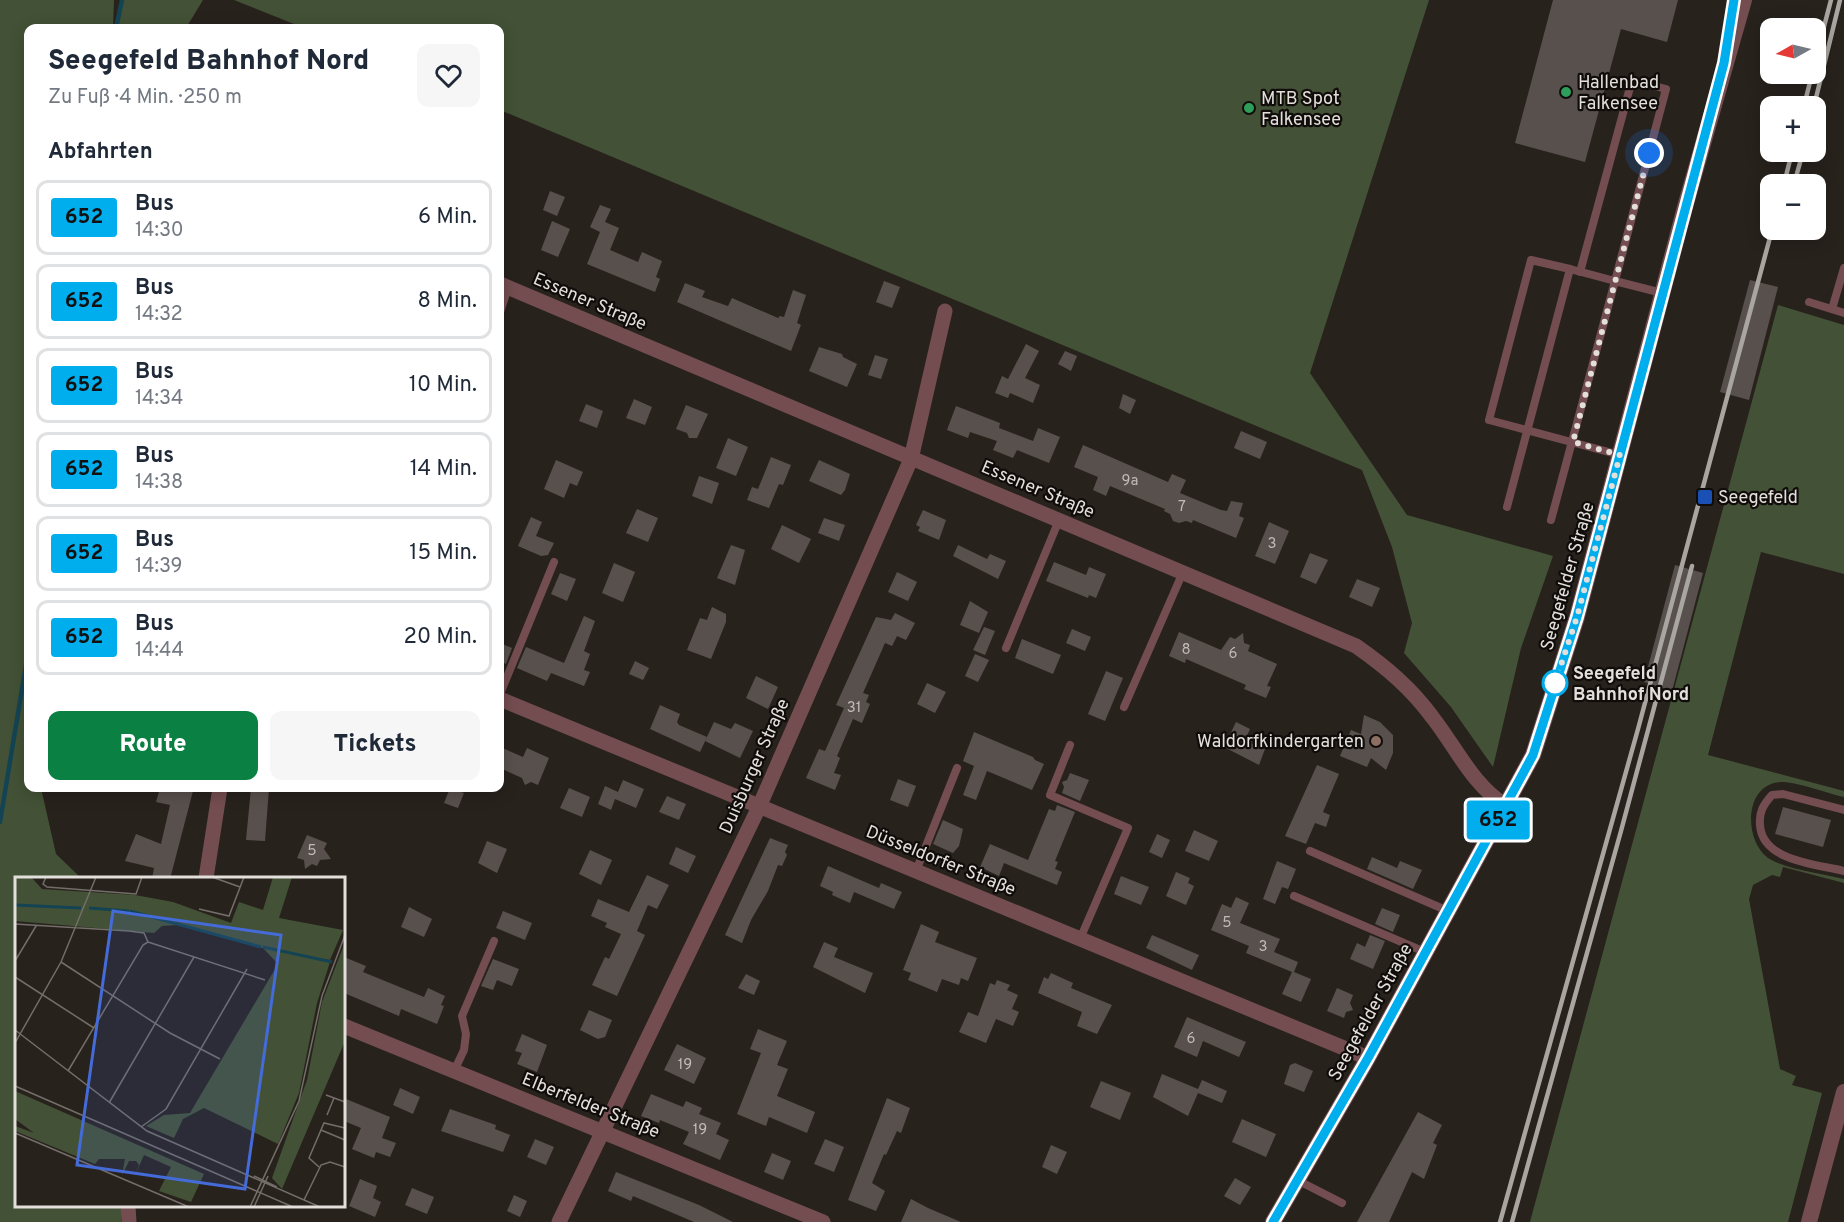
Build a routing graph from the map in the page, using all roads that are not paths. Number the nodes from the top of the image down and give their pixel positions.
1 (1734, 0) edge
2 (1744, 0) edge
3 (1724, 63) junction
4 (1844, 268) edge
5 (1570, 269) junction
6 (1580, 272) junction
7 (1615, 281) junction
8 (504, 286) edge
9 (1663, 294) junction
10 (1809, 302) dead end
11 (1832, 309) junction
12 (945, 311) dead end
13 (1844, 313) edge
14 (1529, 430) junction
15 (1573, 442) junction
16 (1620, 455) junction
17 (911, 459) junction
18 (1507, 507) dead end
19 (1060, 519) junction
20 (1551, 520) dead end
21 (554, 562) dead end
22 (1183, 572) junction
23 (1006, 648) dead end
24 (504, 684) edge
25 (504, 701) edge
26 (1124, 707) dead end
27 (1070, 745) dead end
28 (957, 768) dead end
29 (219, 792) edge
30 (1506, 806) junction
31 (759, 807) junction
32 (1844, 810) edge
33 (1310, 851) dead end
34 (916, 871) junction
35 (1844, 871) edge
36 (206, 877) edge
37 (1294, 896) dead end
38 (1448, 911) junction
39 (1080, 939) junction
40 (494, 941) dead end
41 (1425, 952) junction
42 (345, 1026) edge
43 (1368, 1058) junction
44 (454, 1071) junction
45 (1844, 1092) edge
46 (602, 1130) junction
47 (1297, 1180) junction
48 (1342, 1203) dead end
49 (128, 1207) edge
50 (129, 1222) edge
51 (559, 1222) edge
52 (823, 1222) edge
53 (1273, 1222) edge
54 (1809, 1222) edge

1 - 3 street, Seegefelder Straße
2 - 3 street, Seegefelder Straße
3 - 9 street, Seegefelder Straße
4 - 11 lane
5 - 6 lane
5 - 14 lane
5 - 14 lane
6 - 7 lane
6 - 7 lane
7 - 9 lane
7 - 15 lane
8 - 17 street, Essener Straße
9 - 16 street, Seegefelder Straße
10 - 11 lane
11 - 13 lane
12 - 17 street, Duisburger Straße
14 - 15 lane
14 - 18 lane
15 - 16 lane
15 - 20 lane
16 - 30 street, Seegefelder Straße
17 - 19 street, Essener Straße
17 - 31 street, Duisburger Straße
19 - 22 street, Essener Straße
19 - 23 lane
21 - 24 lane
22 - 26 lane
22 - 30 street, Essener Straße
25 - 31 street, Düsseldorfer Straße
27 - 39 lane
28 - 34 lane
29 - 36 street
30 - 38 street, Seegefelder Straße
31 - 34 street, Düsseldorfer Straße
31 - 46 street, Duisburger Straße
32 - 35 lane
33 - 38 lane
34 - 39 street, Düsseldorfer Straße
37 - 41 lane
38 - 41 street, Seegefelder Straße
39 - 43 street, Düsseldorfer Straße
40 - 44 lane
41 - 43 street, Seegefelder Straße
42 - 44 street, Elberfelder Straße
43 - 47 street, Seegefelder Straße
44 - 46 street, Elberfelder Straße
45 - 54 street
46 - 51 street, Duisburger Straße
46 - 52 street, Elberfelder Straße
47 - 48 lane
47 - 53 street, Seegefelder Straße
49 - 50 street

